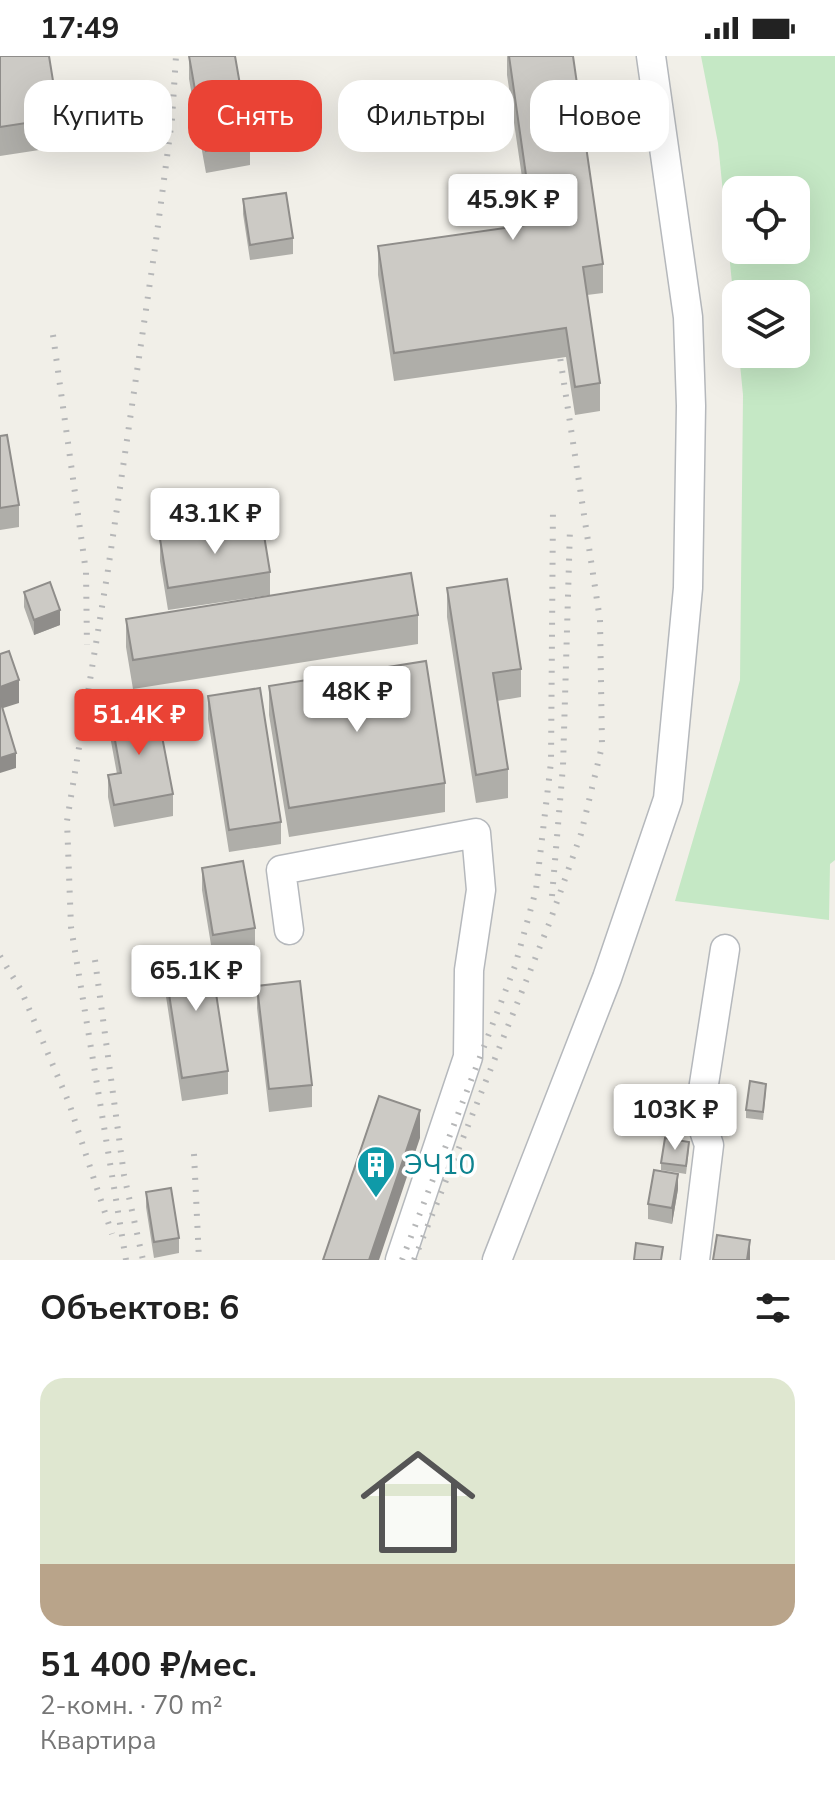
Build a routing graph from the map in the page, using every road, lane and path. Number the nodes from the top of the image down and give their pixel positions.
1 (651, 56) edge
2 (289, 930) dead end
3 (725, 949) dead end
4 (400, 1260) edge
5 (497, 1260) edge
6 (695, 1260) edge

1 - 5 street
2 - 4 street
3 - 6 street

